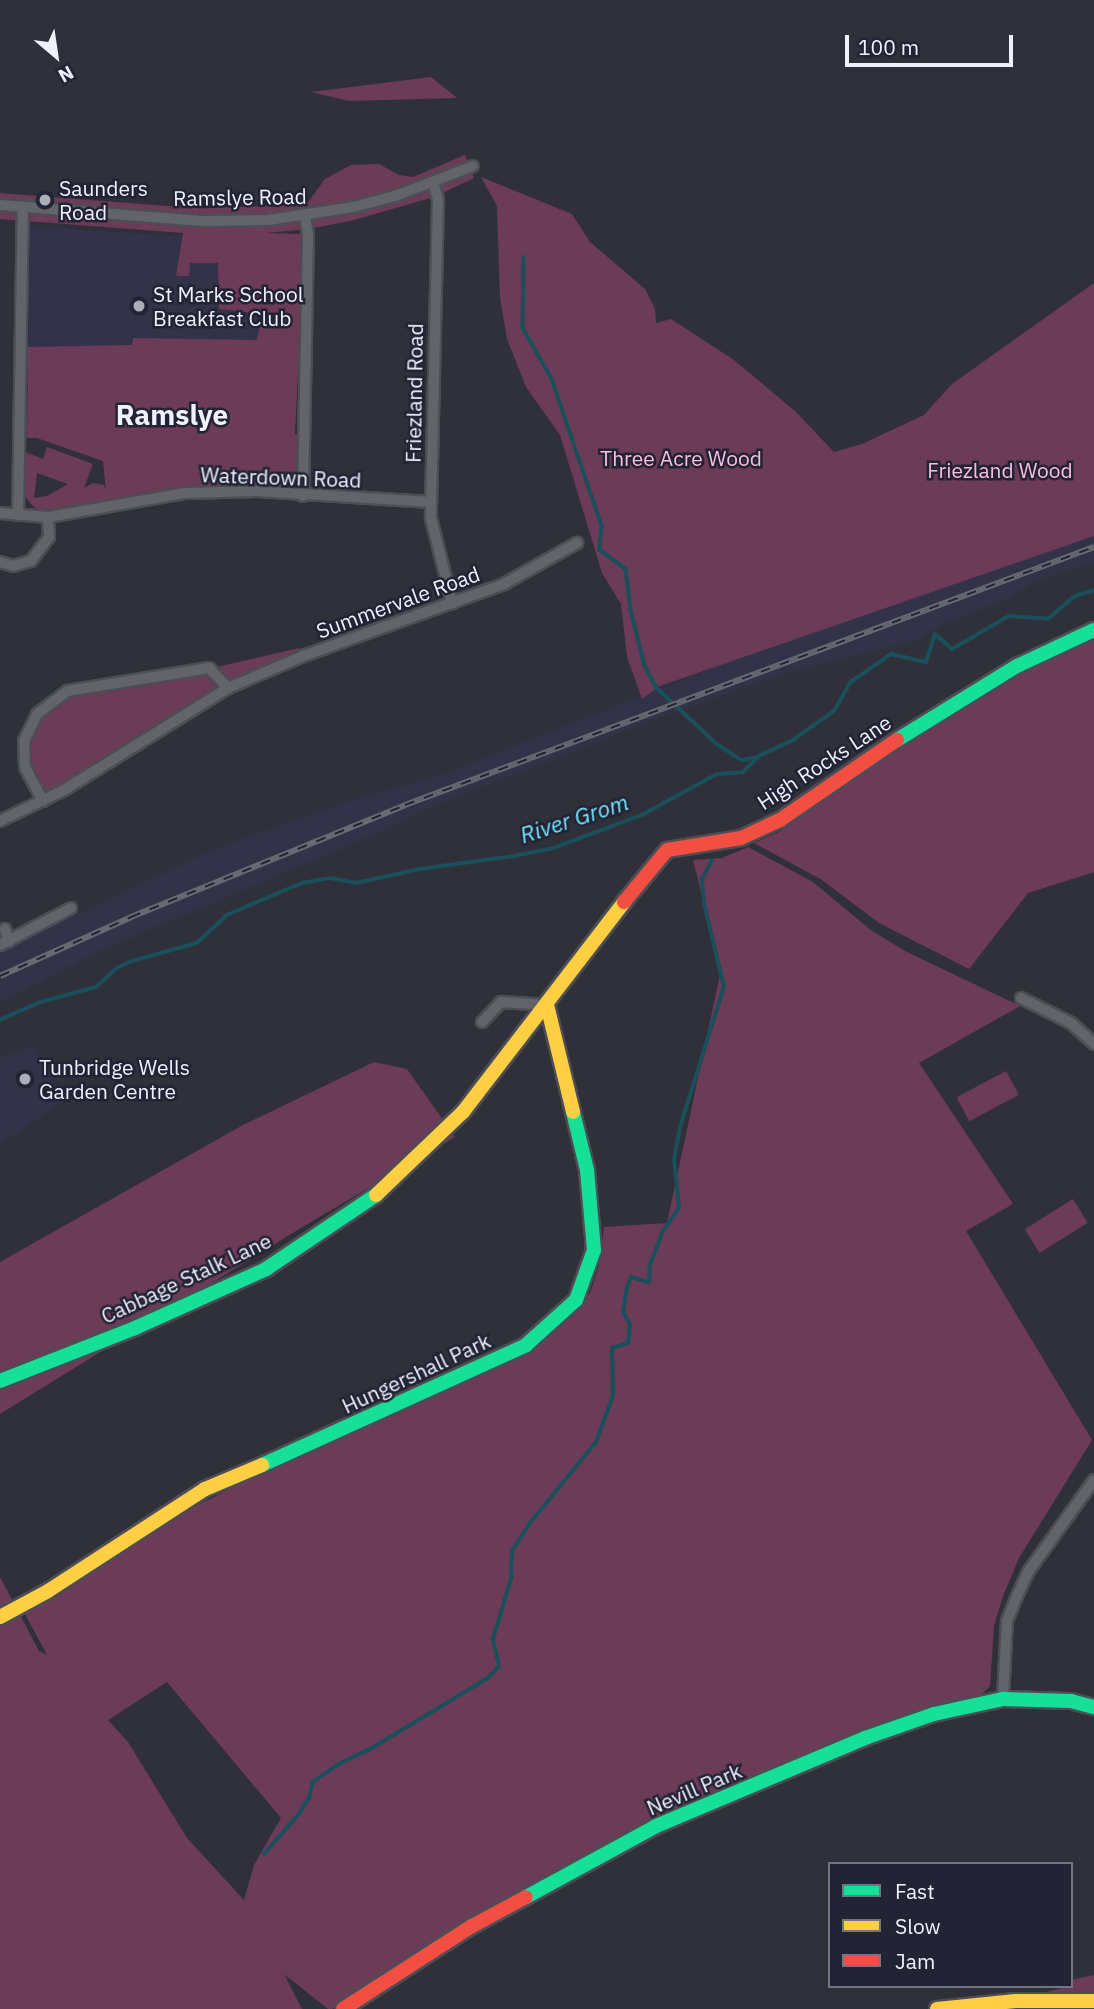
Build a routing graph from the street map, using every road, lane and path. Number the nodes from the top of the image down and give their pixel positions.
1 (473, 166) dead end
2 (433, 182) junction
3 (0, 205) edge
4 (23, 207) junction
5 (305, 216) junction
6 (303, 496) junction
7 (431, 502) junction
8 (0, 513) edge
9 (18, 515) junction
10 (48, 517) junction
11 (577, 543) dead end
12 (0, 562) edge
13 (452, 603) junction
14 (1094, 630) edge
15 (228, 688) junction
16 (43, 801) junction
17 (0, 821) edge
18 (71, 908) dead end
19 (5, 929) dead end
20 (5, 943) edge
21 (1021, 998) dead end
22 (547, 1005) junction
23 (481, 1022) dead end
24 (1094, 1044) edge
25 (0, 1381) edge
26 (1094, 1480) edge
27 (0, 1617) edge
28 (1003, 1699) junction
29 (1094, 1707) edge
30 (1094, 2001) edge
31 (1077, 2005) edge
32 (344, 2009) edge
33 (937, 2009) edge

1 - 2 street, Ramslye Road
2 - 5 street, Ramslye Road
2 - 7 street, Friezland Road
3 - 4 street, Ramslye Road
4 - 5 street, Ramslye Road
4 - 9 street
5 - 6 street
6 - 7 street, Waterdown Road
6 - 10 street, Waterdown Road
7 - 13 street, Friezland Road
8 - 9 street, Waterdown Road
9 - 10 street, Waterdown Road
10 - 12 street
11 - 13 street, Summervale Road
13 - 15 street, Summervale Road
14 - 22 street, High Rocks Lane
15 - 16 street, Summervale Road
15 - 16 street
16 - 17 street, Summervale Road
18 - 20 street
19 - 20 street
21 - 24 street
22 - 23 street
22 - 25 street, Cabbage Stalk Lane
22 - 27 street, Hungershall Park
26 - 28 street
28 - 29 street, Nevill Park
28 - 32 street, Nevill Park
30 - 31 street
31 - 33 street

